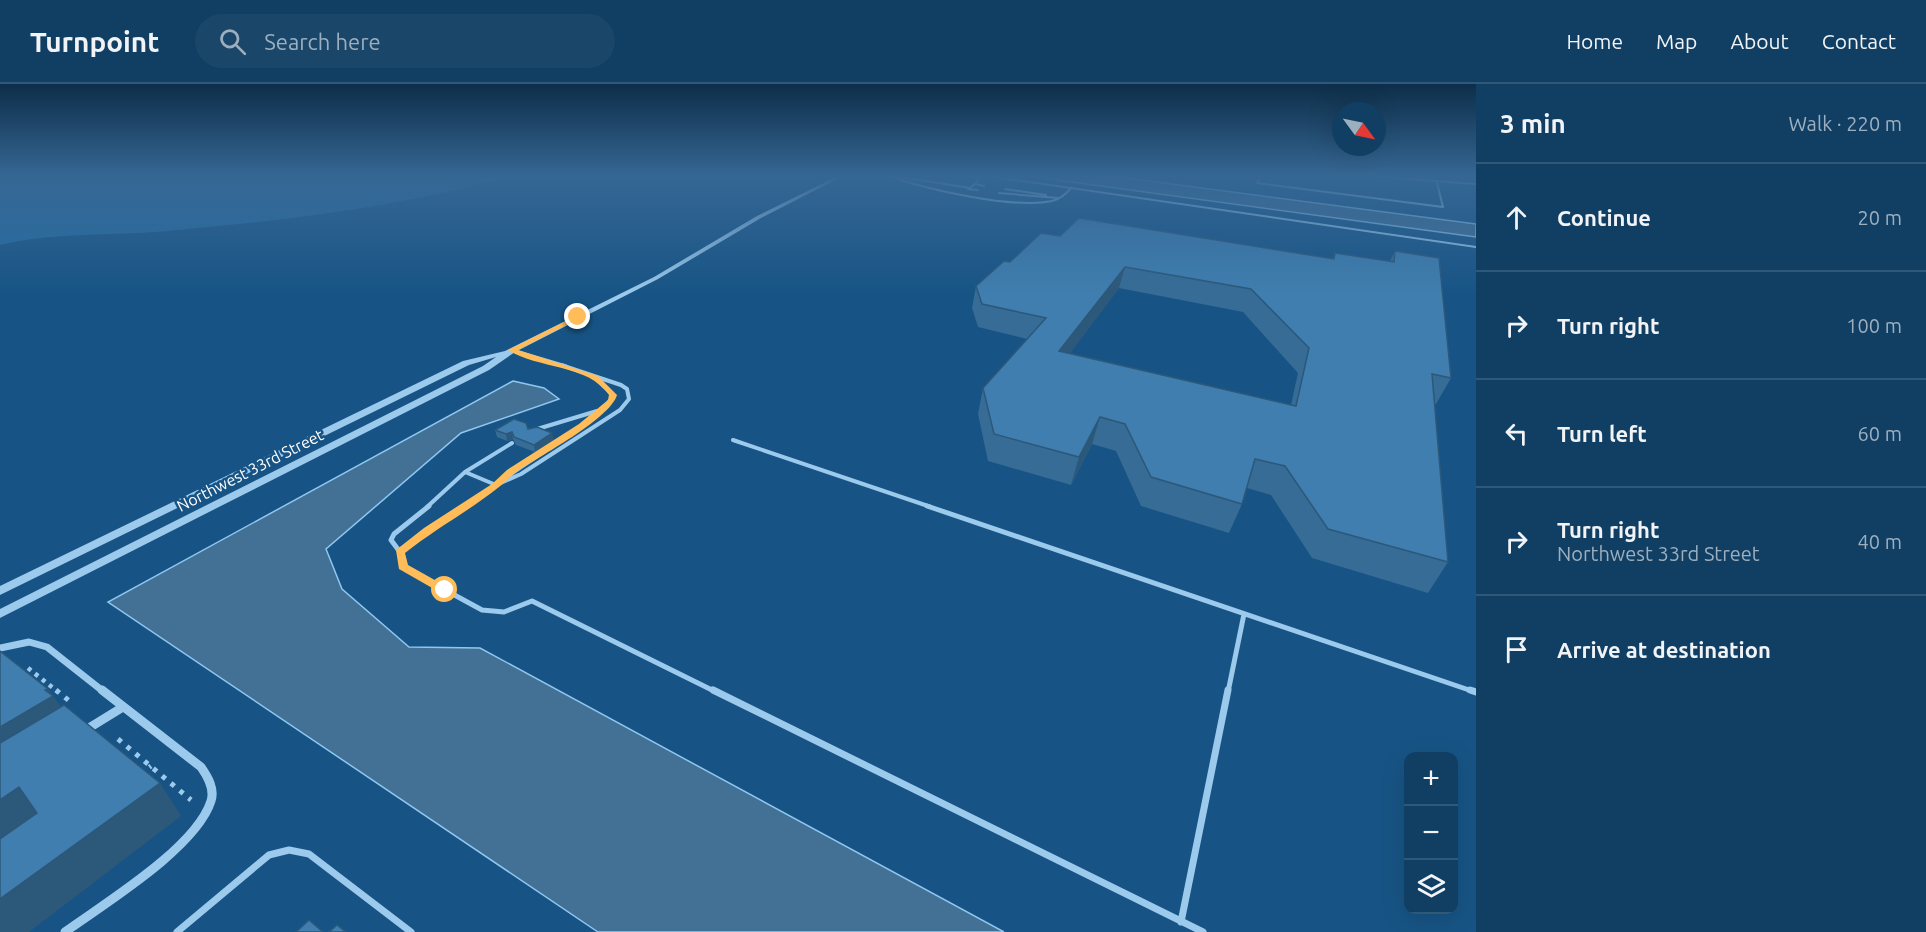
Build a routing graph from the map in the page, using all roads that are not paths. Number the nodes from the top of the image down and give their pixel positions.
1 (760, 216) edge
2 (1260, 216) edge
3 (1476, 247) edge
4 (512, 350) junction
5 (595, 378) junction
6 (605, 407) junction
7 (531, 432) edge
8 (733, 440) dead end
9 (512, 443) edge
10 (465, 472) junction
11 (496, 486) junction
12 (400, 552) junction
13 (1, 590) edge
14 (20, 604) junction
15 (0, 614) edge
16 (1244, 614) junction
17 (0, 648) edge
18 (1476, 693) edge
19 (123, 707) junction
20 (76, 737) edge
21 (1181, 921) junction
22 (65, 932) edge
23 (177, 932) edge
24 (411, 932) edge
25 (1203, 932) edge

1 - 4 street, Northwest 33rd Street
2 - 3 lane
4 - 5 lane
4 - 13 street, Northwest 33rd Street
4 - 14 street, Northwest 33rd Street
5 - 6 lane
5 - 11 lane
6 - 7 lane
6 - 11 lane
8 - 16 lane
9 - 10 lane
10 - 11 lane
10 - 12 lane
11 - 12 lane
12 - 21 lane
13 - 14 street
14 - 15 street, Northwest 33rd Street
16 - 18 lane
16 - 21 lane
17 - 19 street
19 - 20 street
19 - 22 street
21 - 25 lane
23 - 24 lane

